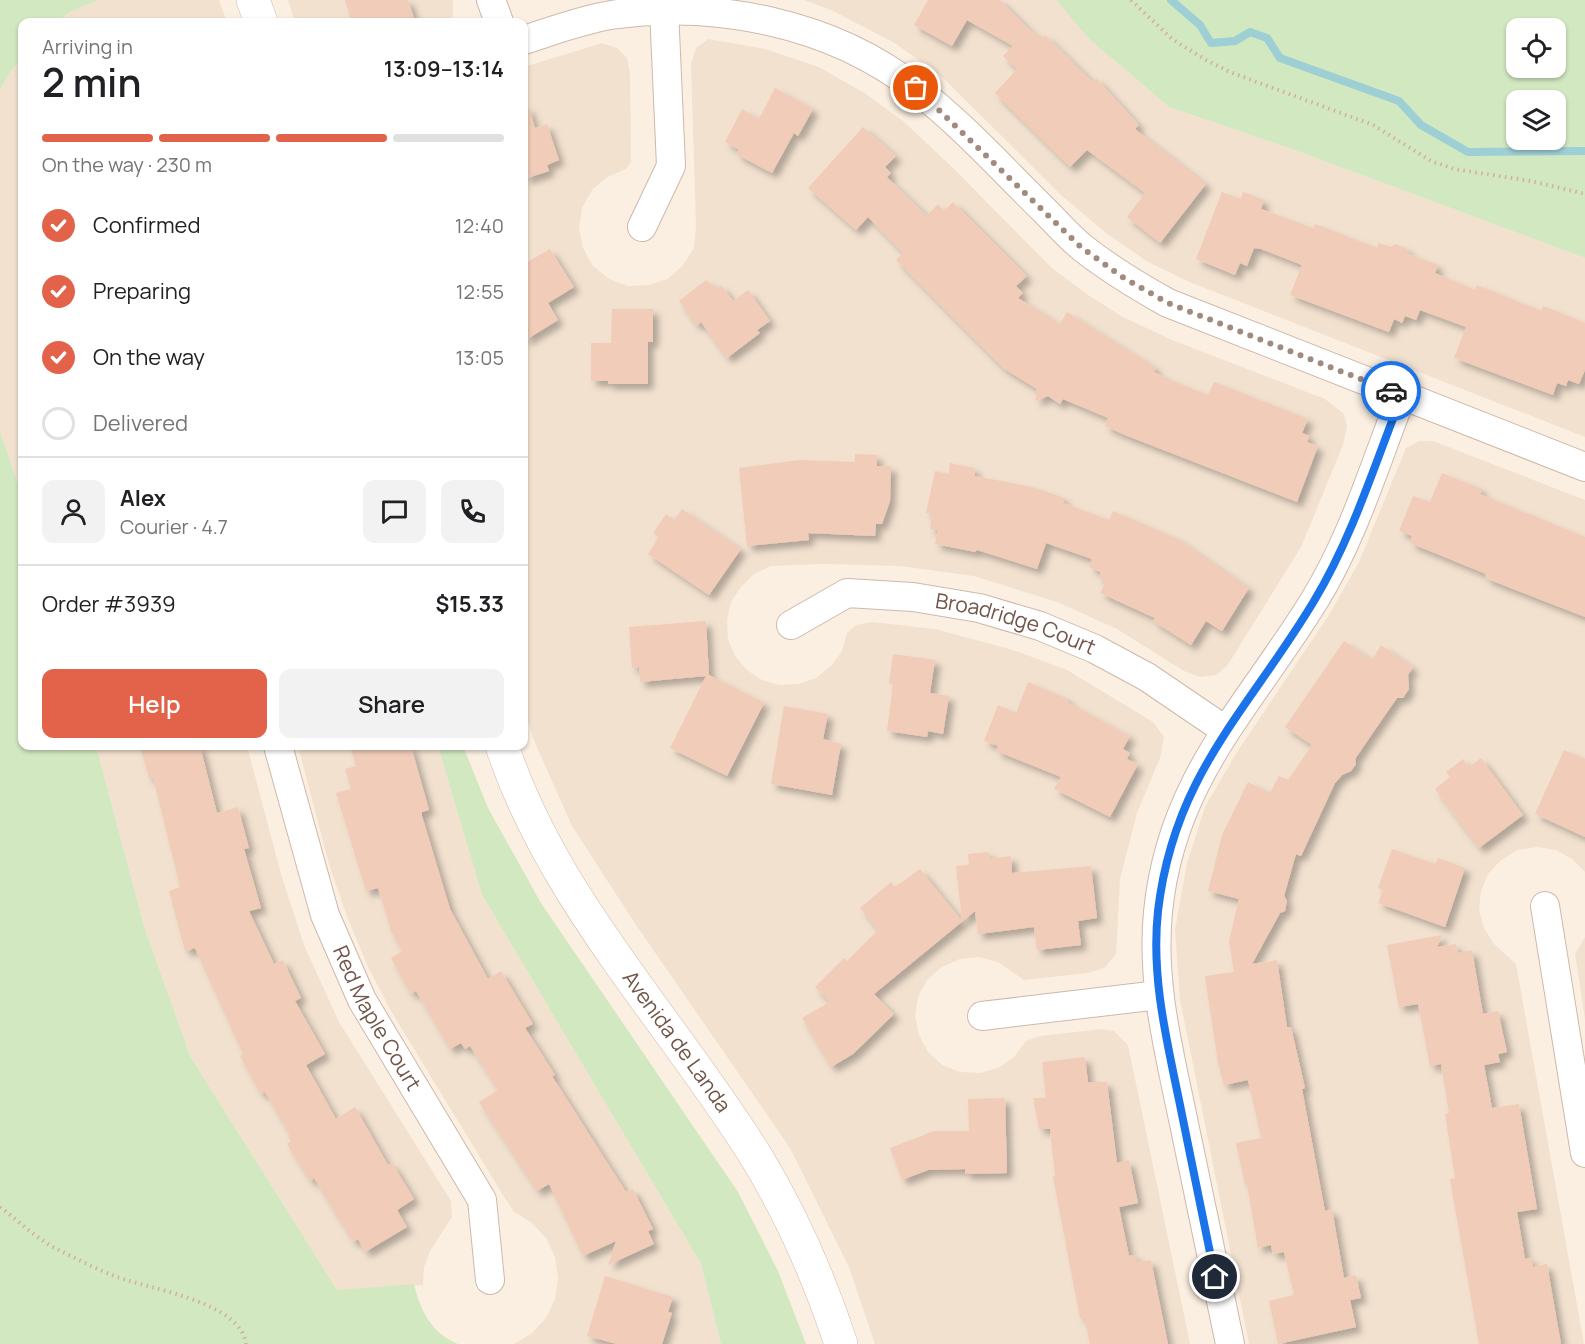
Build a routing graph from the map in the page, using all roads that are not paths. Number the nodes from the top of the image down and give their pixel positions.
1 (253, 0) edge
2 (491, 0) edge
3 (664, 9) junction
4 (260, 18) edge
5 (498, 18) edge
6 (528, 39) edge
7 (642, 227) dead end
8 (1402, 395) junction
9 (1585, 467) edge
10 (791, 625) dead end
11 (1225, 730) junction
12 (279, 750) edge
13 (504, 750) edge
14 (1545, 906) dead end
15 (1159, 996) junction
16 (982, 1016) dead end
17 (1585, 1153) edge
18 (490, 1280) dead end
19 (841, 1344) edge
20 (1230, 1344) edge

1 - 4 street
2 - 5 street
3 - 6 street
3 - 7 street
3 - 8 street
8 - 9 street
8 - 11 street
10 - 11 street, Broadridge Court
11 - 15 street
12 - 18 street, Red Maple Court
13 - 19 street, Avenida de Landa
14 - 17 street
15 - 16 street
15 - 20 street

